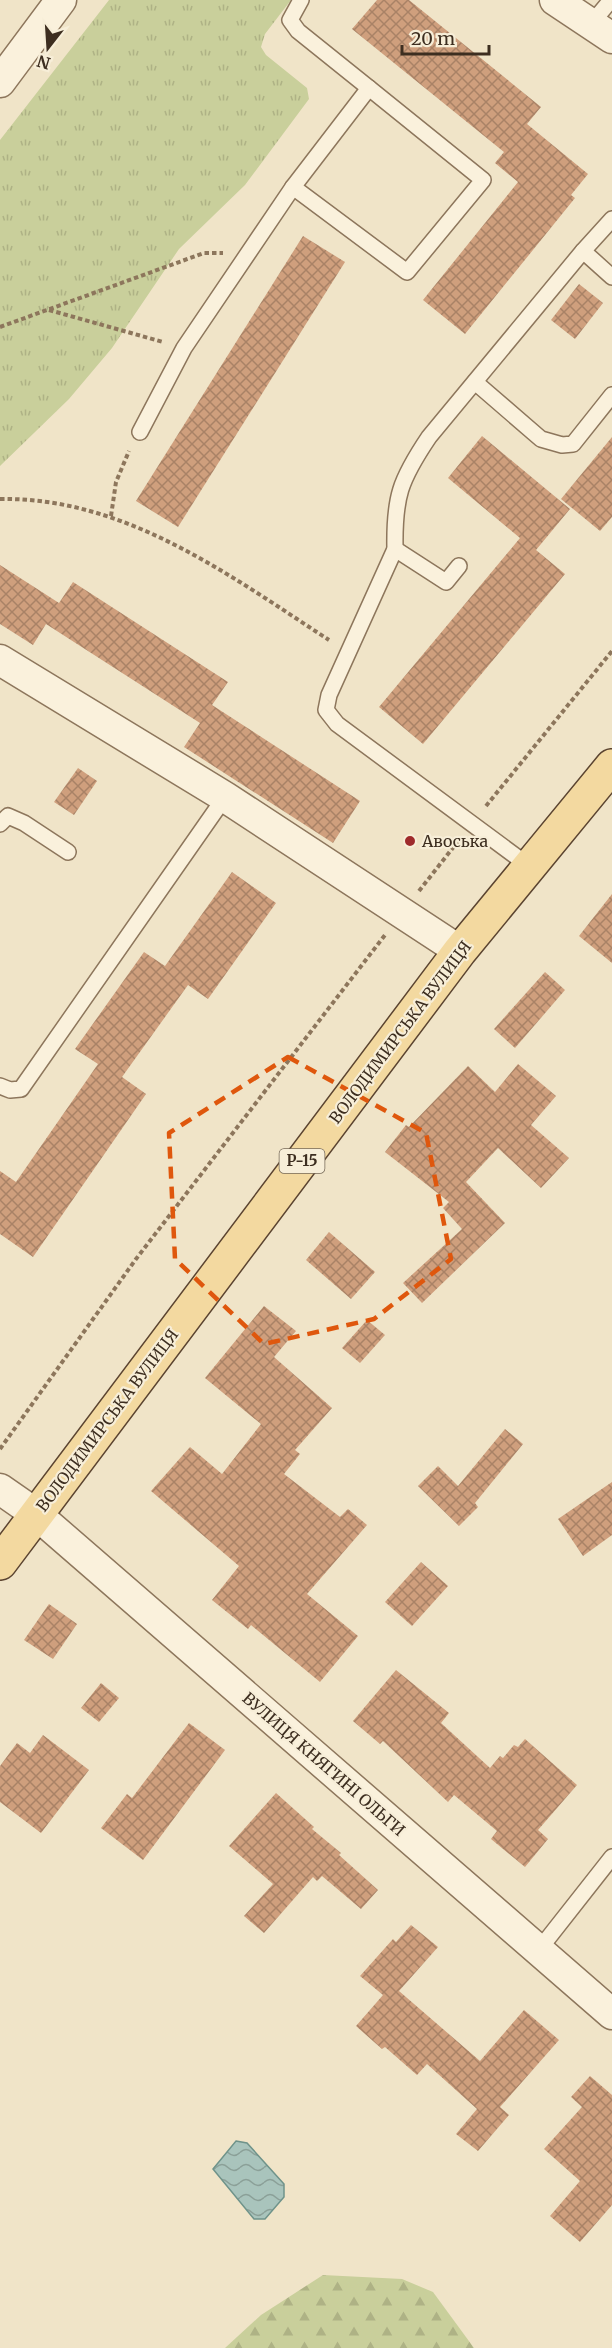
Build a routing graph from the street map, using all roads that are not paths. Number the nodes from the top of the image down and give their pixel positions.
1 (61, 0) edge
2 (301, 0) edge
3 (555, 0) edge
4 (611, 0) edge
5 (602, 31) edge
6 (0, 82) edge
7 (369, 88) junction
8 (293, 188) junction
9 (612, 219) edge
10 (583, 251) junction
11 (612, 277) edge
12 (475, 382) junction
13 (612, 395) edge
14 (140, 432) road end
15 (395, 549) junction
16 (459, 566) dead end
17 (0, 660) edge
18 (612, 766) edge
19 (225, 797) junction
20 (0, 824) edge
21 (68, 852) dead end
22 (529, 866) junction
23 (460, 951) junction
24 (0, 1086) edge
25 (0, 1489) edge
26 (36, 1514) junction
27 (0, 1563) edge
28 (612, 1857) edge
29 (538, 1950) junction
30 (612, 2014) edge

1 - 6 street
2 - 7 lane
3 - 5 street
4 - 5 lane
7 - 8 lane
7 - 8 lane
8 - 14 lane
9 - 10 lane
10 - 11 lane
10 - 12 lane
12 - 13 lane
12 - 15 lane
15 - 16 lane
15 - 22 lane
17 - 19 street
18 - 22 main road, ВОЛОДИМИРСЬКА ВУЛИЦЯ / Р-15
19 - 23 street
19 - 24 lane
20 - 21 lane
22 - 23 main road, ВОЛОДИМИРСЬКА ВУЛИЦЯ / Р-15
23 - 26 main road, ВОЛОДИМИРСЬКА ВУЛИЦЯ / Р-15
25 - 26 street, ВУЛИЦЯ КНЯГИНІ ОЛЬГИ
26 - 27 main road, ВОЛОДИМИРСЬКА ВУЛИЦЯ / Р-15
26 - 29 street, ВУЛИЦЯ КНЯГИНІ ОЛЬГИ
28 - 29 lane
29 - 30 street, ВУЛИЦЯ КНЯГИНІ ОЛЬГИ

